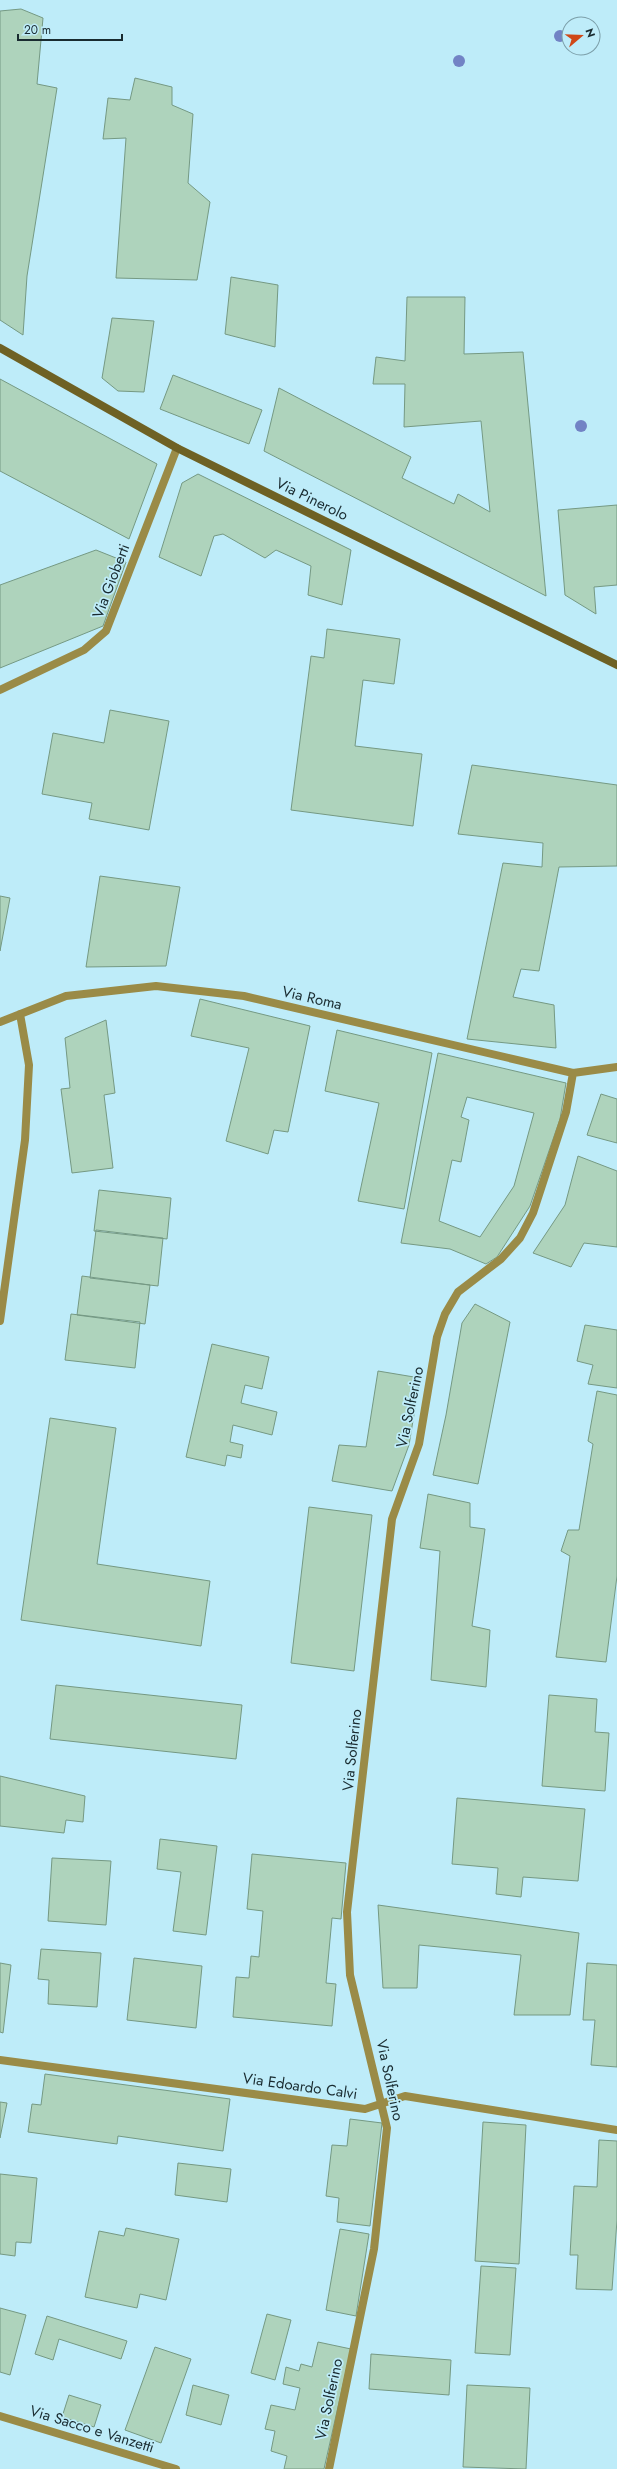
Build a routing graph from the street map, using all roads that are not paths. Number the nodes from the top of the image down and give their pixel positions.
1 (0, 348) edge
2 (177, 448) junction
3 (617, 665) edge
4 (0, 690) edge
5 (20, 1014) junction
6 (0, 1022) edge
7 (617, 1067) edge
8 (573, 1073) junction
9 (0, 1321) edge
10 (0, 2060) edge
11 (382, 2102) junction
12 (617, 2130) edge
13 (0, 2416) edge
14 (176, 2469) edge
15 (329, 2469) edge

1 - 2 main road, Via Pinerolo
2 - 3 main road, Via Pinerolo
2 - 4 street, Via Gioberti
5 - 6 street, Via Roma
5 - 8 street, Via Roma
5 - 9 street
7 - 8 street, Via Roma
8 - 11 street, Via Solferino
10 - 11 street, Via Edoardo Calvi
11 - 12 street, Via Edoardo Calvi
11 - 15 street, Via Solferino
13 - 14 street, Via Sacco e Vanzetti

